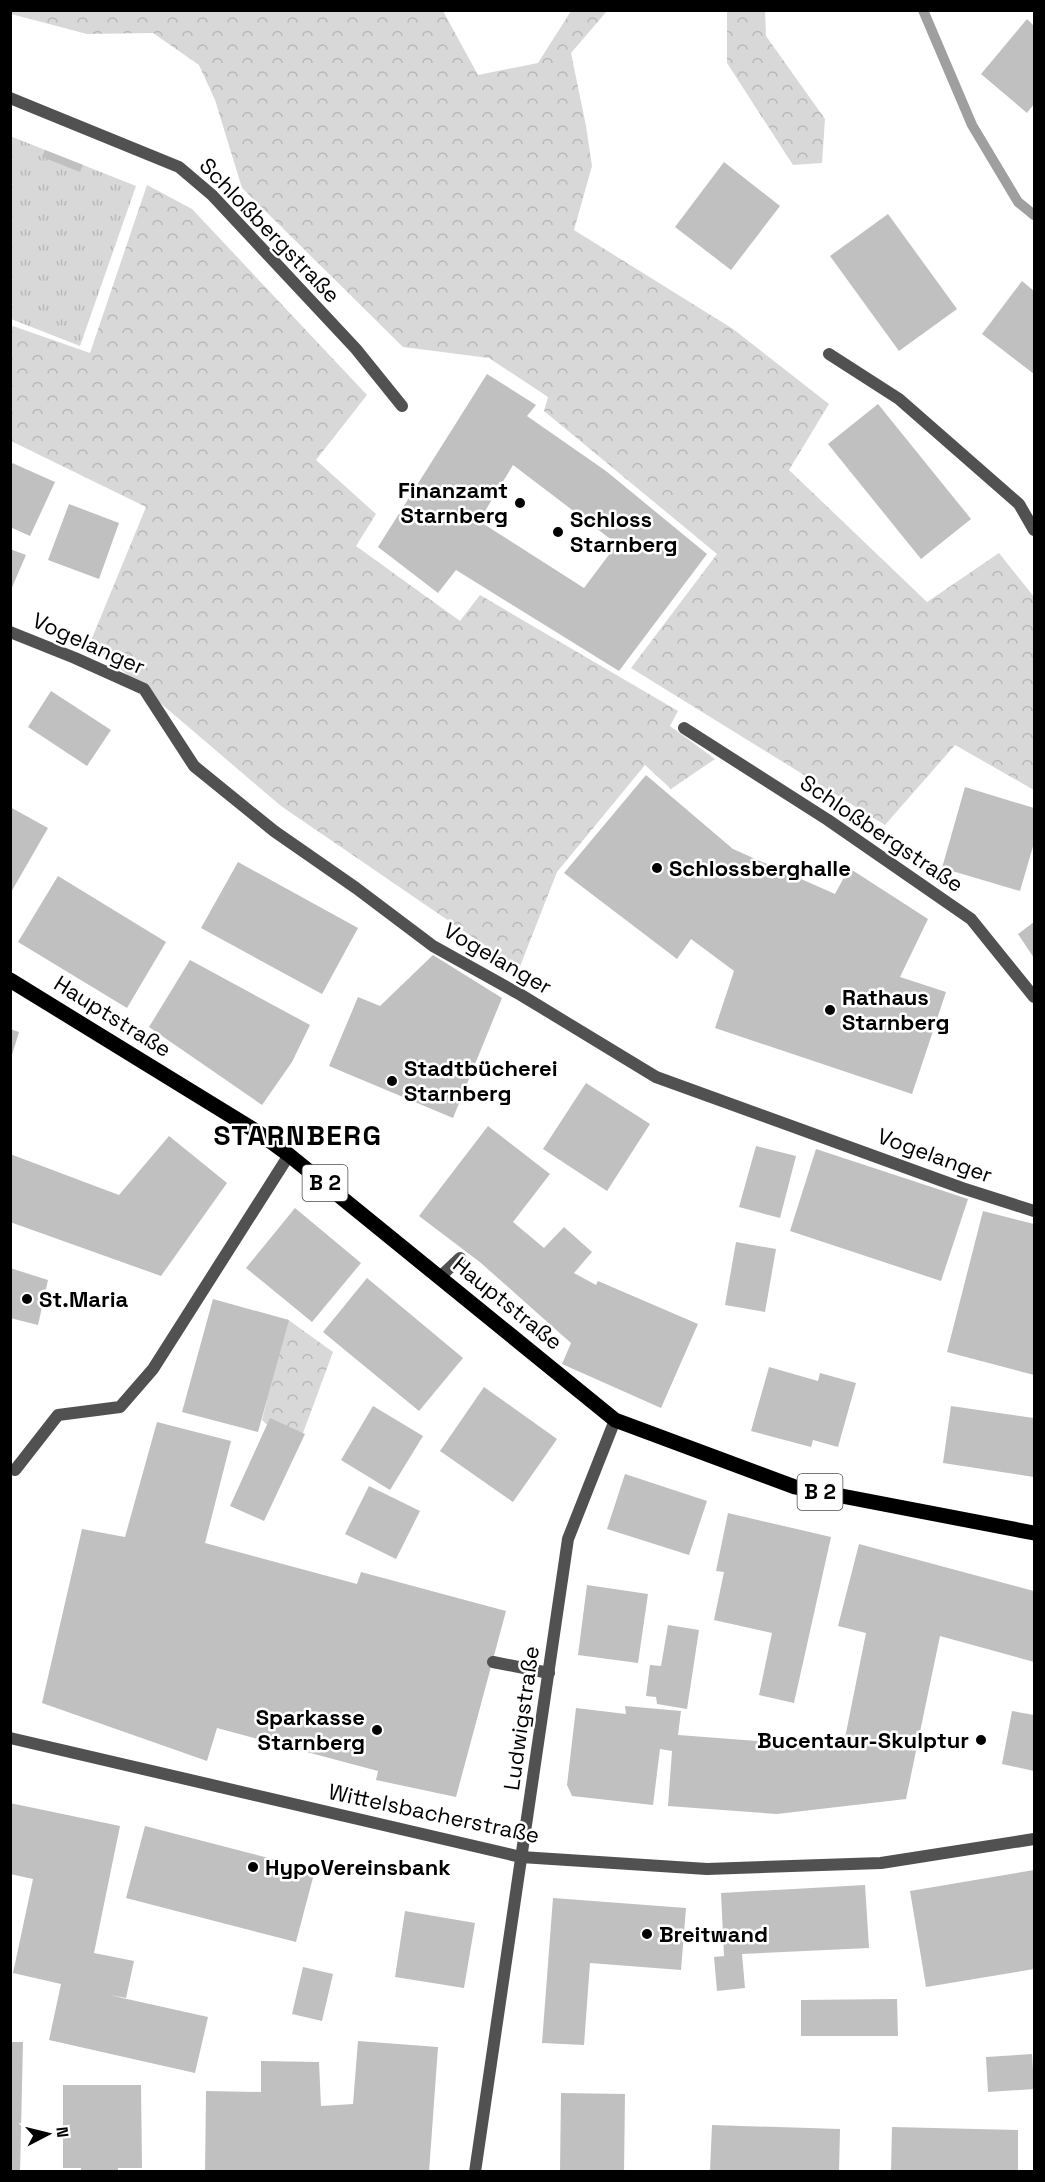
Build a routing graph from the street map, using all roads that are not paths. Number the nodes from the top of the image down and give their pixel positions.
1 (10, 98) edge
2 (829, 354) dead end
3 (402, 406) dead end
4 (1035, 530) edge
5 (10, 632) edge
6 (684, 728) dead end
7 (10, 980) edge
8 (1035, 997) edge
9 (289, 1155) junction
10 (1035, 1211) edge
11 (460, 1258) dead end
12 (440, 1277) junction
13 (615, 1420) junction
14 (15, 1470) dead end
15 (1035, 1533) edge
16 (492, 1662) dead end
17 (549, 1673) junction
18 (10, 1738) edge
19 (1035, 1839) edge
20 (521, 1857) junction
21 (475, 2172) edge

1 - 3 street, Schloßbergstraße
2 - 4 street
5 - 10 street, Vogelanger
6 - 8 street, Schloßbergstraße
7 - 9 main road, Hauptstraße / B 2
9 - 12 main road, Hauptstraße / B 2
9 - 14 street
11 - 12 street
12 - 13 main road, Hauptstraße / B 2
13 - 15 main road, Hauptstraße / B 2
13 - 17 street, Ludwigstraße
16 - 17 street
17 - 20 street, Ludwigstraße
18 - 20 street, Wittelsbacherstraße
19 - 20 street, Wittelsbacherstraße
20 - 21 street, Ludwigstraße

